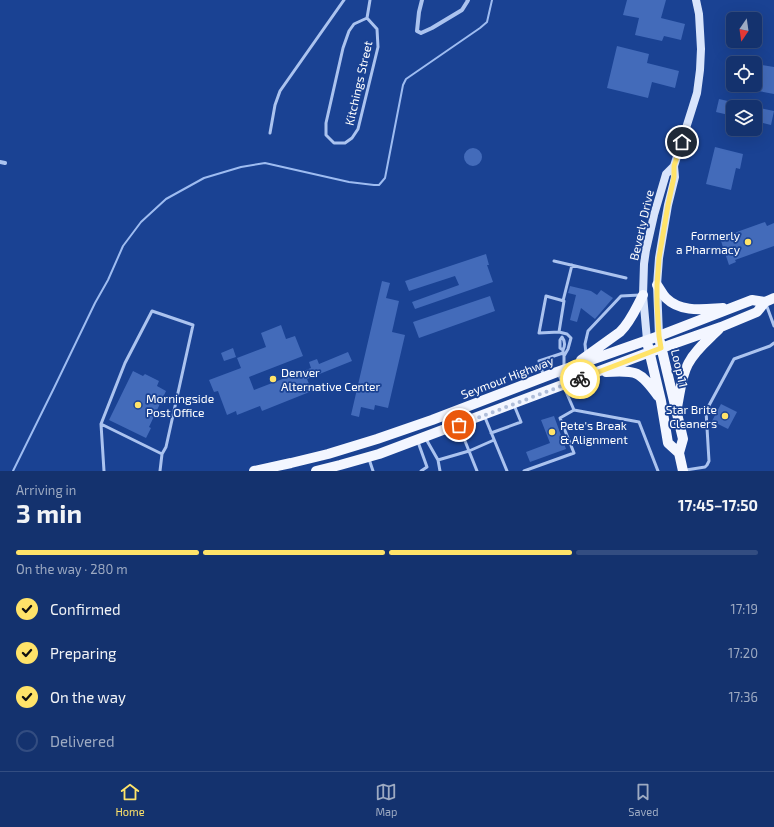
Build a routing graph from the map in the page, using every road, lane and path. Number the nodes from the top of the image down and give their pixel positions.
1 (344, 0) edge
2 (370, 0) edge
3 (422, 0) edge
4 (468, 0) edge
5 (696, 0) edge
6 (367, 18) junction
7 (270, 134) dead end
8 (674, 166) junction
9 (645, 256) junction
10 (659, 258) junction
11 (554, 261) dead end
12 (572, 265) junction
13 (626, 278) dead end
14 (657, 285) junction
15 (643, 295) junction
16 (769, 300) edge
17 (563, 301) junction
18 (731, 308) junction
19 (774, 326) edge
20 (721, 327) junction
21 (558, 332) junction
22 (563, 333) junction
23 (659, 336) junction
24 (647, 340) junction
25 (774, 342) edge
26 (661, 348) junction
27 (650, 352) junction
28 (563, 353) junction
29 (586, 356) junction
30 (564, 369) junction
31 (596, 373) junction
32 (544, 377) junction
33 (564, 385) junction
34 (661, 400) junction
35 (514, 404) junction
36 (574, 410) junction
37 (676, 411) junction
38 (484, 415) junction
39 (436, 418) junction
40 (101, 424) junction
41 (459, 425) junction
42 (442, 431) junction
43 (491, 433) junction
44 (421, 438) junction
45 (494, 440) junction
46 (469, 451) junction
47 (679, 452) junction
48 (162, 454) junction
49 (328, 454) junction
50 (369, 457) junction
51 (438, 460) junction
52 (331, 467) junction
53 (104, 471) edge
54 (160, 471) edge
55 (254, 471) edge
56 (316, 471) edge
57 (373, 471) edge
58 (421, 471) edge
59 (440, 471) edge
60 (477, 471) edge
61 (507, 471) edge
62 (524, 471) edge
63 (658, 471) edge
64 (683, 471) edge

1 - 7 lane
2 - 6 lane
3 - 4 street
5 - 8 street, Beverly Drive
6 - 6 lane, Kitchings Street
8 - 9 street, Beverly Drive
8 - 10 street, Beverly Drive
9 - 10 street
9 - 15 street, Beverly Drive
10 - 14 street, Beverly Drive
11 - 12 lane
12 - 13 lane
12 - 17 lane
14 - 18 main road
14 - 23 street, Beverly Drive
15 - 24 street, Beverly Drive
15 - 29 main road
15 - 29 lane
16 - 18 main road, Seymour Highway
16 - 19 lane
16 - 20 main road
17 - 21 lane
17 - 21 lane
18 - 23 main road, Seymour Highway
20 - 26 main road
20 - 37 main road
21 - 22 lane
22 - 28 lane
22 - 28 lane
23 - 24 main road, Seymour Highway
23 - 26 main road, Loop 11 / Loop 11
24 - 27 main road, Loop 11 / Loop 11
24 - 30 main road, Seymour Highway
25 - 64 lane
26 - 27 main road
26 - 37 main road, Loop 11 / Loop 11
27 - 31 main road
27 - 34 main road, Loop 11 / Loop 11
28 - 30 lane
28 - 32 lane
29 - 30 main road
30 - 32 main road, Seymour Highway
30 - 33 lane
31 - 33 main road
31 - 34 main road
32 - 39 main road, Seymour Highway
33 - 35 main road
33 - 36 lane
34 - 47 main road, Loop 11 / Loop 11
35 - 38 main road
35 - 43 lane
36 - 62 lane
36 - 63 lane
37 - 47 main road, Loop 11 / Loop 11
38 - 41 main road
38 - 43 lane
39 - 42 main road
39 - 49 main road, Seymour Highway
40 - 48 lane
40 - 48 lane
40 - 53 lane
41 - 42 main road
41 - 46 lane
42 - 44 main road
43 - 45 lane
44 - 50 main road
44 - 51 lane
44 - 58 lane
45 - 46 lane
45 - 61 lane
46 - 51 lane
46 - 60 lane
47 - 64 main road, Loop 11 / Loop 11
48 - 54 lane
49 - 52 main road
49 - 55 main road, Seymour Highway
50 - 52 main road
50 - 57 lane
51 - 59 lane
52 - 56 main road

